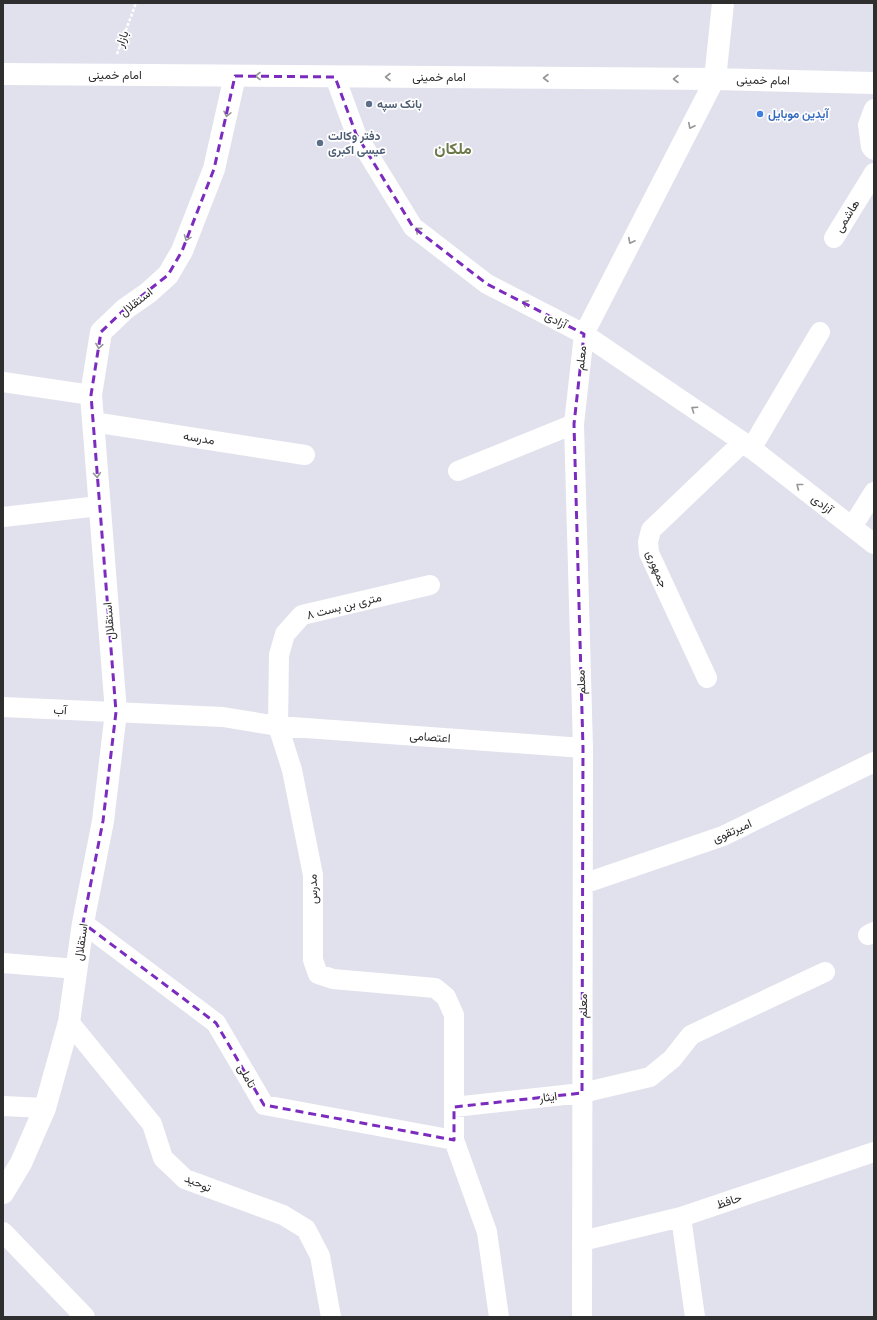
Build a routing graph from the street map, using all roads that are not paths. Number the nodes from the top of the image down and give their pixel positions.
1 (723, 3) edge
2 (3, 74) edge
3 (235, 76) junction
4 (334, 77) junction
5 (715, 79) junction
6 (874, 83) edge
7 (874, 109) edge
8 (874, 150) edge
9 (874, 173) edge
10 (834, 238) dead end
11 (820, 332) dead end
12 (584, 334) junction
13 (3, 382) edge
14 (91, 395) junction
15 (93, 422) junction
16 (574, 424) junction
17 (747, 445) junction
18 (305, 455) dead end
19 (458, 471) dead end
20 (874, 492) edge
21 (99, 506) junction
22 (3, 517) edge
23 (852, 527) junction
24 (874, 544) edge
25 (430, 585) dead end
26 (707, 678) dead end
27 (3, 707) edge
28 (116, 712) junction
29 (278, 726) junction
30 (583, 748) junction
31 (874, 762) edge
32 (583, 884) junction
33 (83, 923) junction
34 (3, 963) edge
35 (77, 969) junction
36 (825, 972) dead end
37 (69, 1022) junction
38 (582, 1093) junction
39 (3, 1106) edge
40 (454, 1107) junction
41 (45, 1108) junction
42 (454, 1140) junction
43 (874, 1152) edge
44 (3, 1192) edge
45 (681, 1217) junction
46 (3, 1232) edge
47 (582, 1241) junction
48 (85, 1317) edge
49 (331, 1317) edge
50 (499, 1317) edge
51 (582, 1317) edge
52 (695, 1317) edge

1 - 5 street
2 - 3 street, امام خمینی
4 -> 3 street, امام خمینی
3 -> 14 street, استقلال
5 -> 4 street, امام خمینی
12 -> 4 street, آزادی
5 - 6 street, امام خمینی
5 -> 12 street, معلم
7 - 8 street
9 - 10 street, هاشمی
11 - 17 street, جمهوری
12 - 16 street, معلم
17 -> 12 street, آزادی
13 - 14 street
14 - 15 street, استقلال
15 - 18 street, مدرسه
15 -> 21 street, استقلال
16 - 19 street
16 - 30 street, معلم
23 -> 17 street, آزادی
17 - 26 street, جمهوری
20 - 23 street
21 - 22 street
21 - 28 street, استقلال
23 - 24 street, آزادی
25 - 29 street, ۸ متری بن بست
27 - 28 street, آب
28 - 29 street
28 - 33 street, استقلال
29 - 30 street, اعتصامی
29 - 40 street, مدرس
30 - 32 street, معلم
31 - 32 street, امیرتقوی
32 - 38 street, معلم
33 - 35 street, استقلال
33 - 42 street, تاملی
34 - 35 street
35 - 37 street, استقلال
36 - 38 street, ایثار
37 - 41 street, استقلال
37 - 49 street, توحید
38 - 40 street, ایثار
38 - 47 street, معلم
39 - 41 street
40 - 42 street
41 - 44 street, استقلال
42 - 50 street
43 - 45 street, حافظ
45 - 47 street, حافظ
45 - 52 street
46 - 48 street
47 - 51 street, معلم

